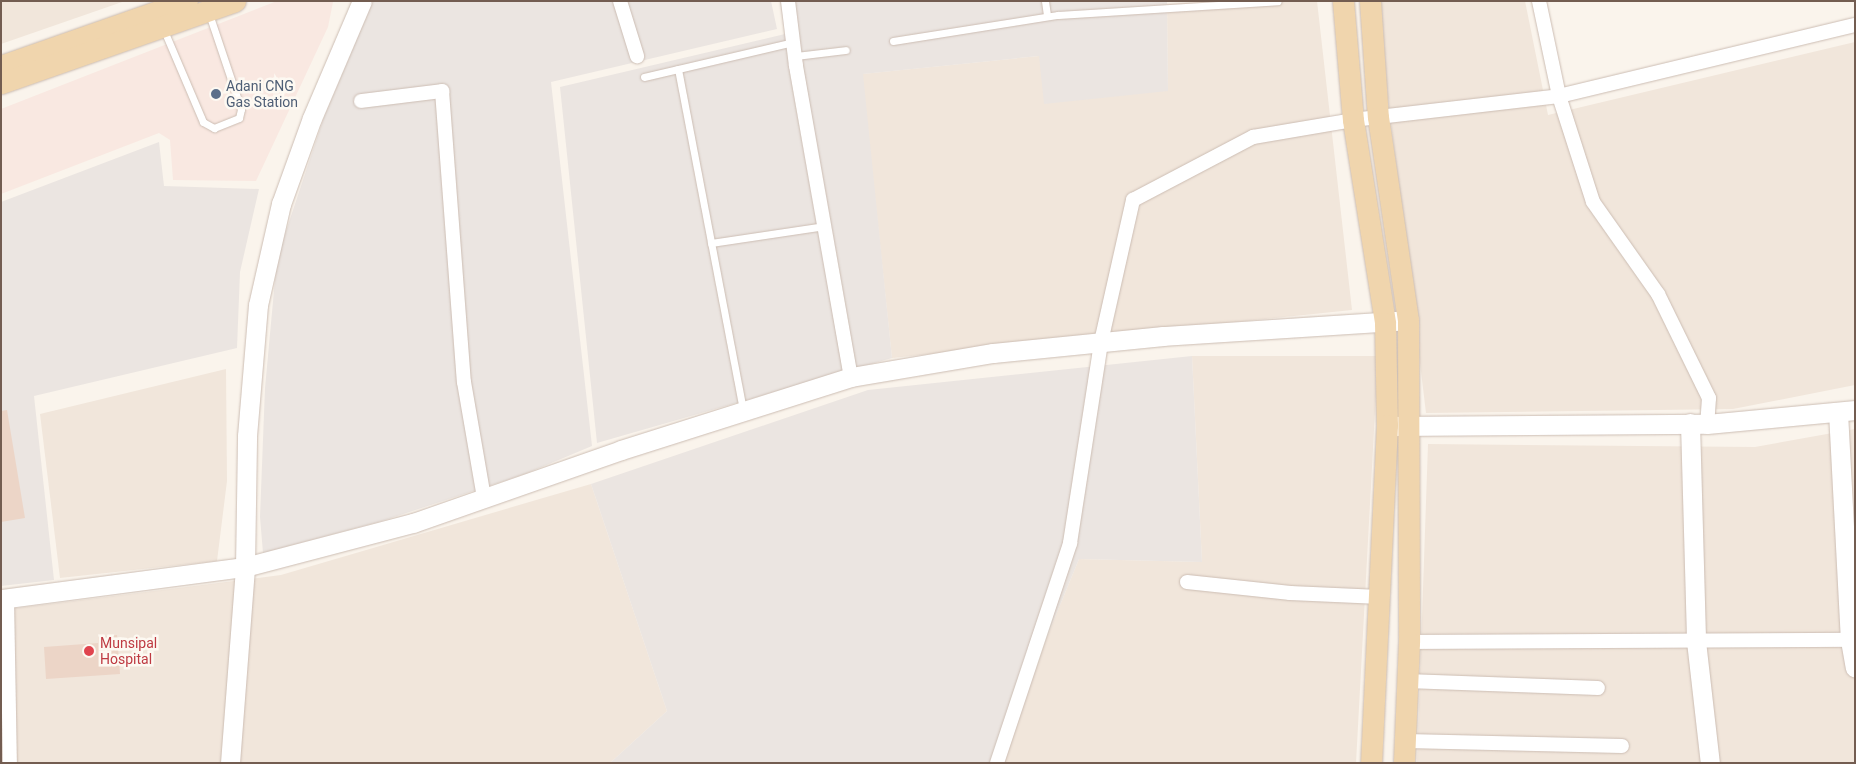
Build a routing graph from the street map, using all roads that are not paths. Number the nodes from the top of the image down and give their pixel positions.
1 (187, 1) edge
2 (235, 1) edge
3 (362, 1) edge
4 (620, 1) edge
5 (788, 1) edge
6 (1044, 1) edge
7 (1278, 1) edge
8 (1343, 1) edge
9 (1370, 1) edge
10 (1539, 1) edge
11 (1168, 5) edge
12 (208, 11) junction
13 (1047, 16) junction
14 (1855, 25) edge
15 (163, 27) junction
16 (893, 41) dead end
17 (793, 42) junction
18 (846, 50) dead end
19 (637, 56) dead end
20 (795, 56) junction
21 (1, 66) edge
22 (678, 69) junction
23 (644, 78) dead end
24 (1, 83) edge
25 (1559, 96) junction
26 (361, 101) dead end
27 (1378, 117) junction
28 (1353, 120) junction
29 (825, 226) junction
30 (711, 243) junction
31 (1408, 320) junction
32 (1385, 323) junction
33 (1101, 342) junction
34 (851, 377) junction
35 (744, 411) junction
36 (1846, 411) edge
37 (1699, 423) junction
38 (1397, 426) junction
39 (484, 498) junction
40 (245, 567) junction
41 (1187, 582) dead end
42 (1380, 598) junction
43 (4, 599) edge
44 (1852, 640) edge
45 (1696, 641) junction
46 (1409, 642) junction
47 (1855, 668) edge
48 (1407, 681) junction
49 (1598, 688) dead end
50 (1406, 741) junction
51 (1622, 746) dead end
52 (10, 763) edge
53 (230, 763) edge
54 (997, 763) edge
55 (1371, 763) edge
56 (1404, 763) edge
57 (1710, 763) edge

1 - 21 main road
2 - 12 main road
3 - 40 street
4 - 19 street
5 - 17 street
6 - 13 lane
7 - 11 lane
8 - 28 main road
9 - 27 main road
10 - 25 street
11 - 13 lane
12 - 15 main road
12 - 15 lane
13 - 16 lane
14 - 25 street
15 - 24 main road
17 - 20 street
17 - 22 lane
18 - 20 lane
20 - 29 street
22 - 23 lane
22 - 30 lane
25 - 27 street
25 - 37 street
26 - 39 street
27 - 28 street
27 - 31 main road
28 - 32 main road
28 - 33 street
29 - 30 lane
29 - 34 street
30 - 35 lane
31 - 32 street
31 - 38 main road
32 - 33 street
32 - 38 main road
33 - 34 street
33 - 54 street
34 - 35 street
35 - 39 street
36 - 37 street
36 - 44 street
37 - 38 street
37 - 45 street
38 - 42 main road
38 - 46 main road
39 - 40 street
40 - 43 street
40 - 53 street
41 - 42 street
42 - 55 main road
43 - 52 street
44 - 45 street
44 - 47 street
45 - 46 street
45 - 57 street
46 - 48 main road
48 - 49 street
48 - 50 main road
50 - 51 street
50 - 56 main road

